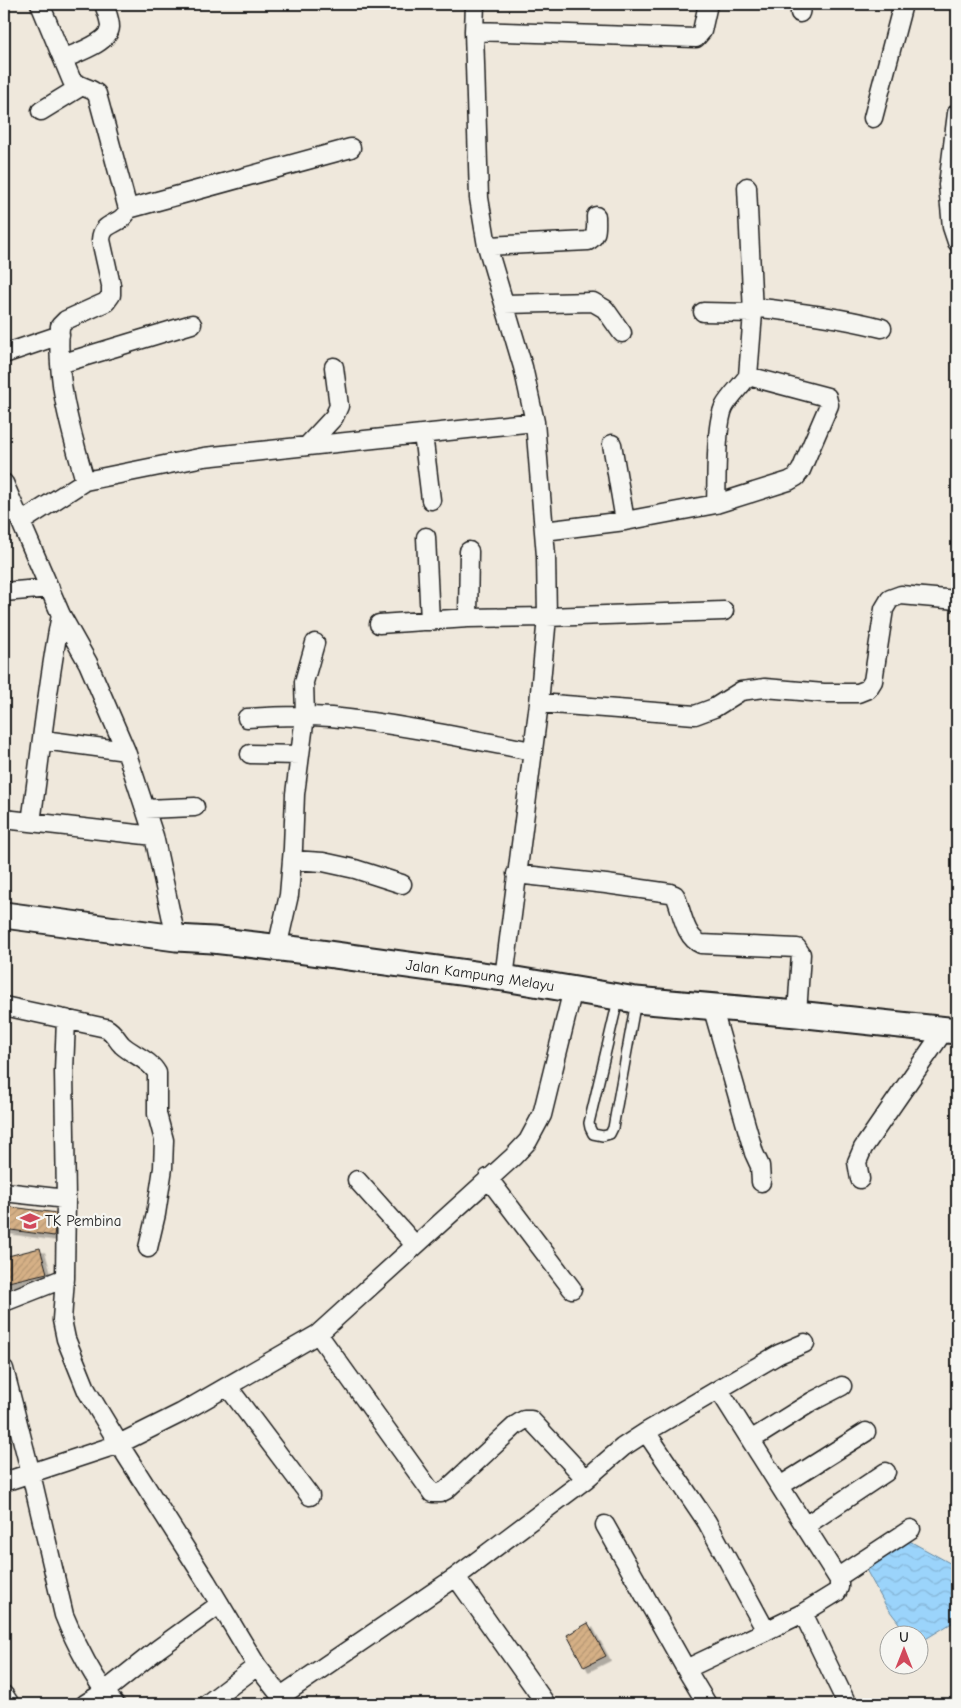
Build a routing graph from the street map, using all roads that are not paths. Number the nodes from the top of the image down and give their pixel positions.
1 (40, 4) edge
2 (104, 4) edge
3 (476, 4) edge
4 (708, 4) edge
5 (903, 4) edge
6 (474, 31) junction
7 (62, 59) junction
8 (80, 87) junction
9 (41, 111) dead end
10 (957, 113) edge
11 (873, 118) dead end
12 (351, 148) dead end
13 (747, 187) dead end
14 (128, 209) junction
15 (596, 216) dead end
16 (957, 242) edge
17 (486, 246) junction
18 (504, 304) junction
19 (752, 310) junction
20 (703, 312) dead end
21 (192, 324) dead end
22 (882, 328) dead end
23 (622, 333) dead end
24 (60, 335) junction
25 (4, 354) edge
26 (60, 364) junction
27 (334, 367) dead end
28 (748, 376) junction
29 (535, 422) junction
30 (423, 434) junction
31 (612, 444) dead end
32 (307, 446) junction
33 (85, 480) junction
34 (4, 482) edge
35 (431, 500) dead end
36 (716, 504) junction
37 (625, 521) junction
38 (21, 522) junction
39 (544, 531) junction
40 (426, 537) dead end
41 (469, 551) dead end
42 (50, 588) junction
43 (4, 592) edge
44 (957, 600) edge
45 (724, 611) dead end
46 (61, 615) junction
47 (547, 617) junction
48 (468, 618) junction
49 (430, 621) junction
50 (379, 624) dead end
51 (315, 643) dead end
52 (538, 703) junction
53 (305, 716) junction
54 (247, 718) dead end
55 (43, 740) junction
56 (126, 751) junction
57 (532, 751) junction
58 (250, 754) dead end
59 (300, 755) junction
60 (196, 807) dead end
61 (145, 809) junction
62 (4, 819) edge
63 (31, 822) junction
64 (154, 836) junction
65 (292, 860) junction
66 (516, 874) junction
67 (402, 884) dead end
68 (4, 915) edge
69 (176, 938) junction
70 (277, 948) junction
71 (504, 978) junction
72 (573, 989) junction
73 (627, 999) junction
74 (4, 1006) edge
75 (712, 1006) junction
76 (797, 1014) junction
77 (66, 1019) junction
78 (951, 1030) edge
79 (488, 1178) junction
80 (860, 1179) dead end
81 (358, 1180) dead end
82 (762, 1182) dead end
83 (4, 1192) edge
84 (66, 1199) junction
85 (415, 1245) junction
86 (148, 1248) dead end
87 (65, 1278) junction
88 (572, 1289) dead end
89 (4, 1302) edge
90 (318, 1334) junction
91 (805, 1343) dead end
92 (4, 1369) edge
93 (842, 1386) dead end
94 (228, 1387) junction
95 (719, 1390) junction
96 (646, 1432) junction
97 (866, 1432) dead end
98 (751, 1440) junction
99 (119, 1444) junction
100 (886, 1472) dead end
101 (32, 1474) junction
102 (586, 1479) junction
103 (4, 1482) edge
104 (780, 1486) junction
105 (310, 1496) dead end
106 (605, 1525) dead end
107 (805, 1526) junction
108 (911, 1529) dead end
109 (838, 1576) junction
110 (456, 1577) junction
111 (220, 1604) junction
112 (803, 1613) junction
113 (766, 1631) junction
114 (257, 1666) junction
115 (686, 1669) junction
116 (4, 1695) edge
117 (110, 1698) edge
118 (284, 1700) edge
119 (10, 1704) edge
120 (85, 1704) edge
121 (207, 1704) edge
122 (546, 1704) edge
123 (707, 1704) edge
124 (847, 1704) edge

1 - 7 street
2 - 7 street
3 - 6 street
4 - 6 street
5 - 11 street
6 - 17 street
7 - 8 street
8 - 9 street
8 - 14 street
10 - 16 street
12 - 14 street
13 - 19 street
14 - 24 street
15 - 17 street
17 - 18 street
18 - 23 street
18 - 29 street
19 - 20 street
19 - 22 street
19 - 28 street
21 - 26 street
24 - 25 street
24 - 26 street
26 - 33 street
27 - 32 street
28 - 36 street
28 - 36 street
29 - 30 street
29 - 39 street
30 - 32 street
30 - 35 street
31 - 37 street
32 - 33 street
33 - 38 street
34 - 38 street
36 - 37 street
37 - 39 street
38 - 42 street
39 - 47 street
40 - 49 street
41 - 48 street
42 - 43 street
42 - 46 street
44 - 52 street
45 - 47 street
46 - 55 street
46 - 56 street
47 - 48 street
47 - 52 street
48 - 49 street
49 - 50 street
51 - 53 street
52 - 57 street
53 - 54 street
53 - 57 street
53 - 59 street
55 - 56 street
55 - 63 street
56 - 61 street
57 - 66 street
58 - 59 street
59 - 65 street
60 - 61 street
61 - 64 street
62 - 63 street
63 - 64 street
64 - 69 street
65 - 67 street
65 - 70 street
66 - 71 street
66 - 76 street
68 - 69 main road, Jalan Kampung Melayu
69 - 70 main road, Jalan Kampung Melayu
70 - 71 main road, Jalan Kampung Melayu
71 - 72 main road, Jalan Kampung Melayu
72 - 73 main road, Jalan Kampung Melayu
72 - 79 street
73 - 73 lane
73 - 75 main road, Jalan Kampung Melayu
74 - 77 street
75 - 76 main road, Jalan Kampung Melayu
75 - 82 street
76 - 78 main road, Jalan Kampung Melayu
77 - 84 street
77 - 86 street
78 - 80 street
79 - 85 street
79 - 88 street
81 - 85 street
83 - 84 street
84 - 87 street
85 - 90 street
87 - 89 street
87 - 99 street
90 - 94 street
90 - 102 street
91 - 95 street
92 - 101 street
93 - 98 street
94 - 99 street
94 - 105 street
95 - 96 street
95 - 98 street
96 - 102 street
96 - 113 street
97 - 104 street
98 - 104 street
99 - 101 street
99 - 111 street
100 - 107 street
101 - 103 street
101 - 117 street
102 - 110 street
104 - 107 street
106 - 115 street
107 - 109 street
108 - 109 street
109 - 112 street
110 - 118 street
110 - 122 street
111 - 114 street
111 - 117 street
112 - 113 street
112 - 124 street
113 - 115 street
114 - 118 street
114 - 121 street
115 - 123 street
116 - 119 street
117 - 120 street

